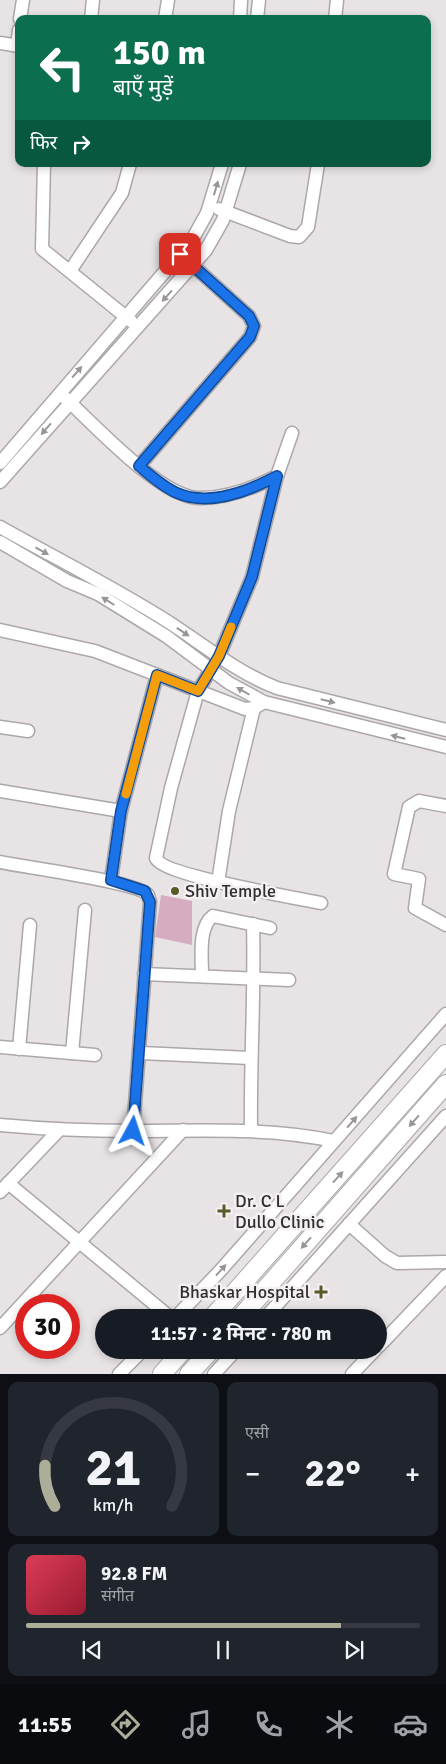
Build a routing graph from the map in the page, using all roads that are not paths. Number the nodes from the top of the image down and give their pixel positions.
1 (23, 0) edge
2 (93, 0) edge
3 (168, 0) edge
4 (241, 0) edge
5 (258, 0) edge
6 (337, 0) edge
7 (21, 15) edge
8 (91, 15) edge
9 (166, 15) edge
10 (240, 15) edge
11 (257, 15) edge
12 (335, 15) edge
13 (0, 43) edge
14 (15, 46) edge
15 (44, 167) edge
16 (129, 167) edge
17 (221, 167) edge
18 (239, 167) edge
19 (318, 167) edge
20 (210, 206) junction
21 (226, 212) junction
22 (180, 254) junction
23 (194, 265) junction
24 (70, 271) junction
25 (125, 316) junction
26 (138, 327) junction
27 (59, 392) junction
28 (70, 402) junction
29 (292, 433) dead end
30 (0, 462) edge
31 (139, 466) junction
32 (277, 476) junction
33 (0, 482) edge
34 (0, 527) edge
35 (0, 542) edge
36 (63, 562) junction
37 (57, 576) junction
38 (0, 630) edge
39 (219, 656) junction
40 (211, 669) junction
41 (157, 675) junction
42 (198, 691) junction
43 (259, 705) junction
44 (360, 709) junction
45 (354, 725) junction
46 (0, 727) edge
47 (446, 730) edge
48 (28, 731) dead end
49 (446, 747) edge
50 (0, 790) edge
51 (446, 806) edge
52 (121, 811) junction
53 (0, 862) edge
54 (111, 880) junction
55 (218, 882) junction
56 (321, 903) dead end
57 (85, 910) dead end
58 (252, 924) junction
59 (30, 925) dead end
60 (446, 925) edge
61 (270, 928) dead end
62 (144, 974) junction
63 (202, 975) junction
64 (254, 978) junction
65 (289, 980) dead end
66 (446, 1014) edge
67 (0, 1047) edge
68 (19, 1049) junction
69 (72, 1053) junction
70 (140, 1053) junction
71 (446, 1054) edge
72 (95, 1055) dead end
73 (250, 1058) junction
74 (446, 1084) edge
75 (446, 1116) edge
76 (0, 1125) edge
77 (59, 1130) junction
78 (183, 1130) junction
79 (251, 1130) junction
80 (133, 1131) junction
81 (334, 1142) junction
82 (4, 1187) edge
83 (349, 1224) junction
84 (78, 1241) junction
85 (446, 1262) edge
86 (446, 1276) edge
87 (162, 1309) edge
88 (182, 1309) edge
89 (220, 1309) edge
90 (248, 1309) edge
91 (273, 1309) edge
92 (0, 1328) edge
93 (387, 1338) edge
94 (133, 1359) edge
95 (175, 1359) edge
96 (203, 1359) edge
97 (228, 1359) edge
98 (366, 1359) edge
99 (118, 1374) edge
100 (162, 1374) edge
101 (189, 1374) edge
102 (214, 1374) edge
103 (352, 1374) edge

1 - 7 street
2 - 8 street
3 - 9 street
4 - 10 street
5 - 11 street
6 - 12 street
13 - 14 street
15 - 24 street
16 - 24 street
20 -> 17 street
18 - 21 street
19 - 21 street
20 - 21 street
20 - 22 street
21 - 23 street
22 - 23 street
22 - 25 street
23 -> 26 street
23 - 31 street
24 - 25 street
25 - 26 street
27 -> 25 street
26 - 28 street
27 - 28 street
27 - 30 street
28 - 31 street
28 -> 33 street
29 - 32 street
31 - 32 street
32 - 39 street
34 -> 36 street
35 - 37 street
36 - 37 street
36 -> 39 street
40 -> 37 street
38 - 41 street
39 - 40 street
39 -> 44 street
40 - 42 street
43 -> 40 street
41 - 42 street
41 - 52 street
42 - 43 street
42 - 55 street
43 - 45 street
43 - 55 street
44 - 45 street
44 - 47 street
49 -> 45 street
46 - 48 street
50 - 52 street
51 - 60 street
52 - 54 street
53 - 54 street
54 - 62 street
55 - 56 street
57 - 69 street
58 - 61 street
58 - 63 street
58 - 64 street
59 - 68 street
62 - 63 street
62 - 70 street
63 - 64 street
64 - 65 street
64 - 73 street
81 -> 66 street
67 - 68 street
68 - 69 street
69 - 72 street
70 - 73 street
70 - 80 street
89 -> 71 highway
73 - 79 street
74 -> 90 highway
75 - 83 street
76 - 77 street
77 - 80 street
77 - 82 street
78 - 79 street
78 - 80 street
78 - 84 street
79 - 81 street
88 -> 81 street
82 - 84 street
83 - 85 street
83 - 91 street
84 - 87 street
84 - 92 street
86 - 93 street
94 - 99 street
95 - 100 highway
96 - 101 highway
97 - 102 street
98 - 103 street

